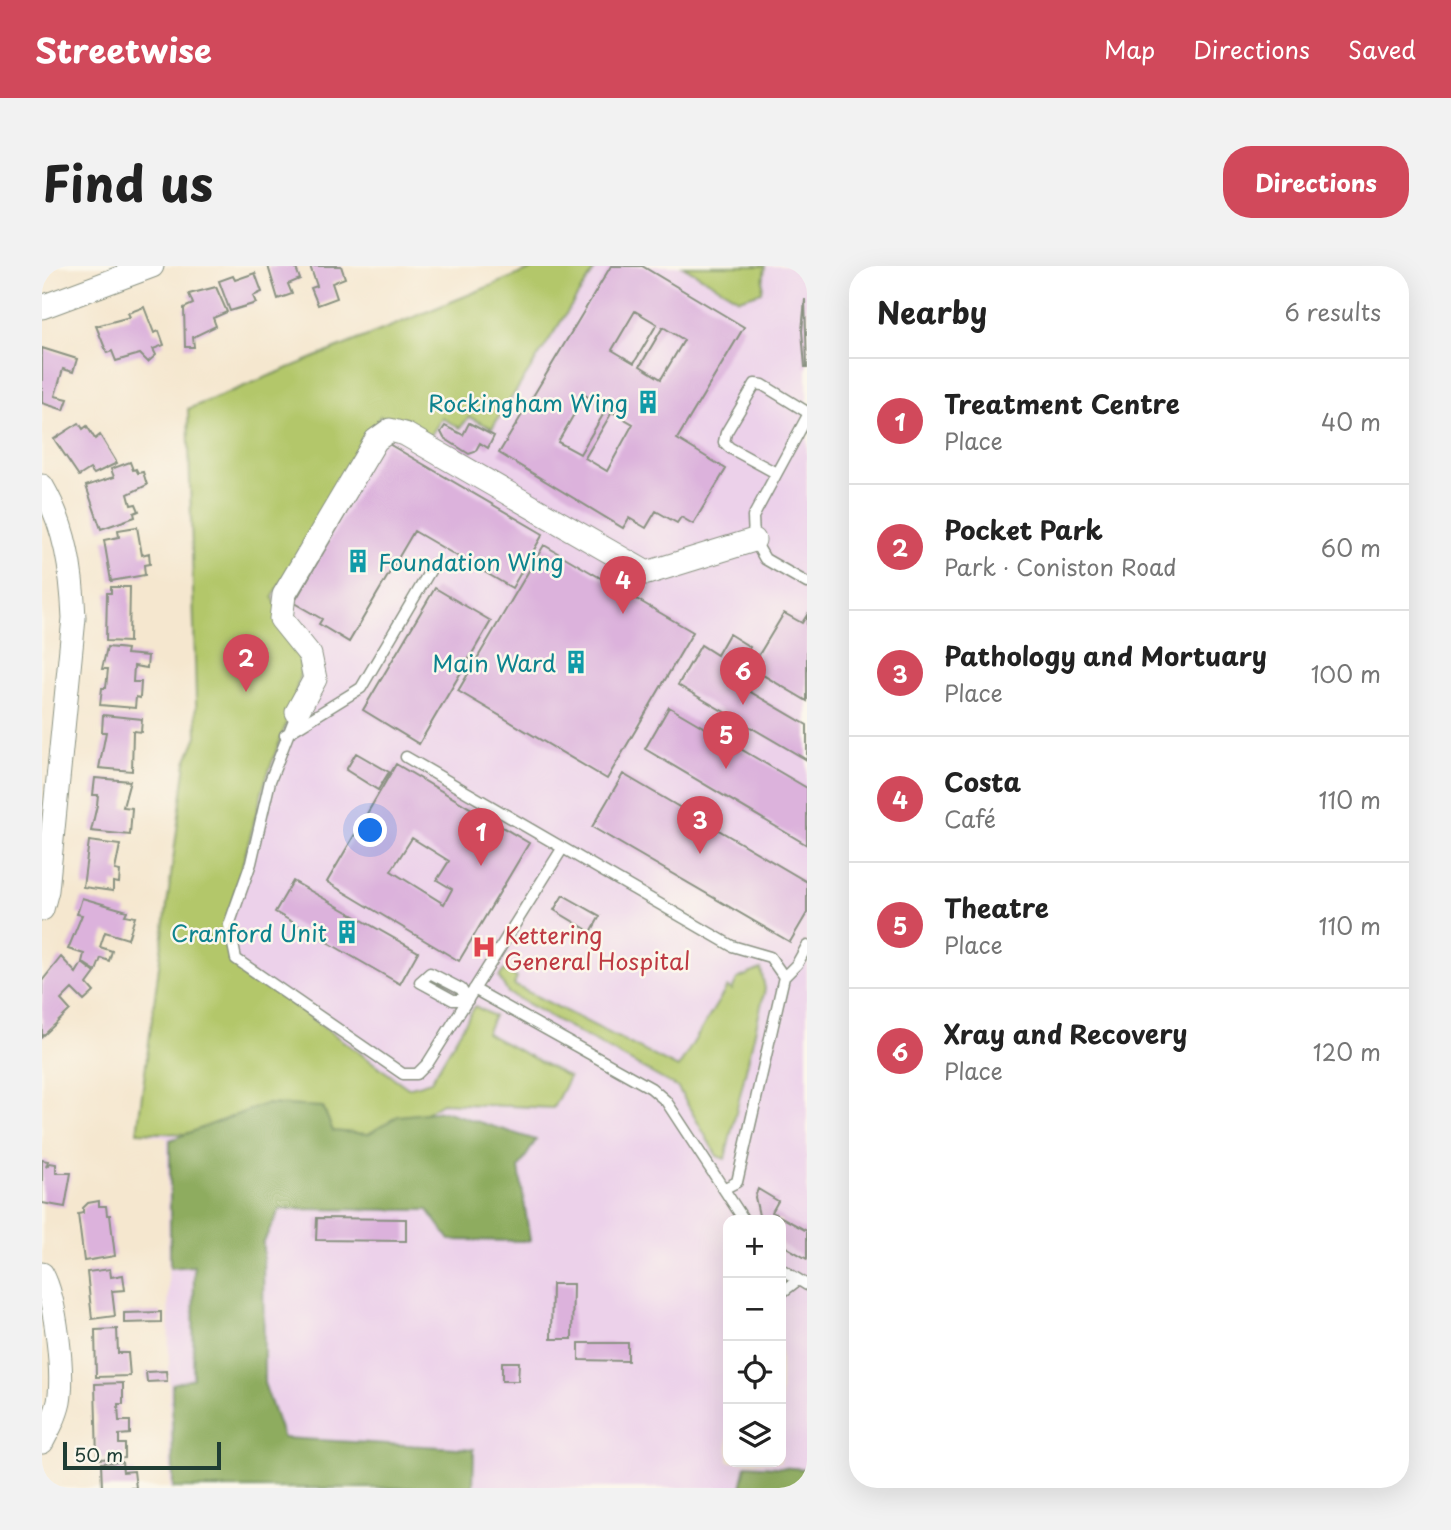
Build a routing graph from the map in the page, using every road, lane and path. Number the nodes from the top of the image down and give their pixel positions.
1 (152, 266) edge
2 (42, 307) edge
3 (807, 412) edge
4 (807, 417) edge
5 (776, 473) junction
6 (42, 486) edge
7 (754, 540) junction
8 (434, 564) dead end
9 (807, 583) edge
10 (296, 712) joint
11 (285, 736) junction
12 (406, 757) dead end
13 (562, 849) junction
14 (42, 909) edge
15 (807, 946) edge
16 (783, 977) junction
17 (474, 989) junction
18 (725, 1188) junction
19 (741, 1215) edge
20 (786, 1272) edge
21 (42, 1274) edge
22 (802, 1283) edge
23 (786, 1291) edge
24 (42, 1441) edge

1 - 2 street
3 - 5 lane
4 - 5 lane
5 - 7 lane
6 - 14 street
7 - 9 lane
7 - 10 street
8 - 11 lane
10 - 11 lane
11 - 17 lane
12 - 13 lane
13 - 16 lane
13 - 17 lane
15 - 16 lane
16 - 18 lane
17 - 18 lane
18 - 19 lane
20 - 22 lane
21 - 24 street
22 - 23 lane

